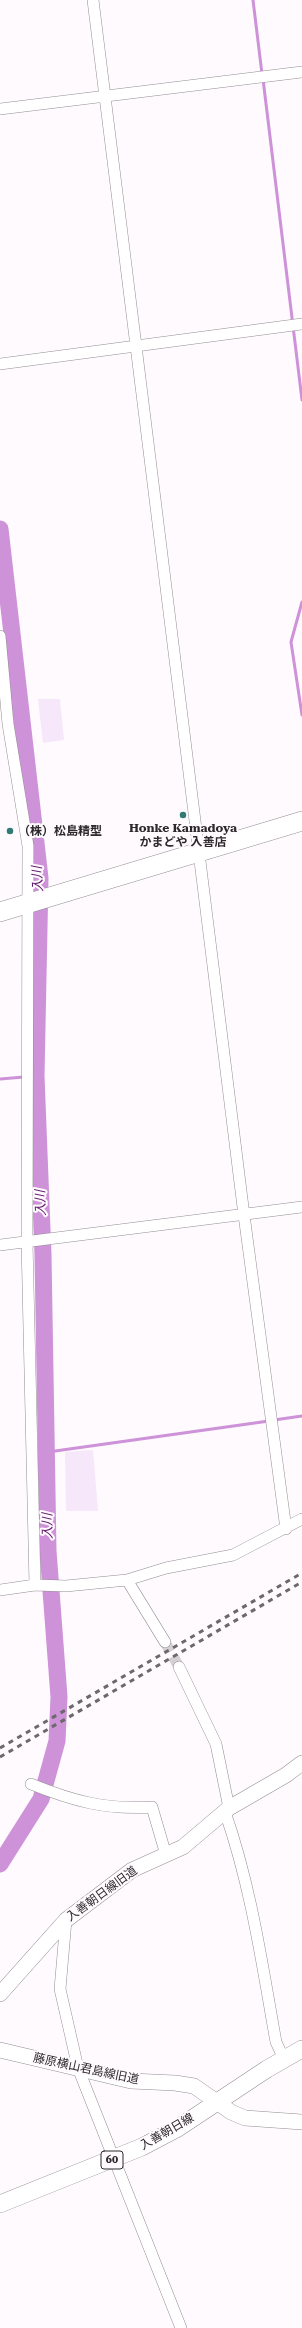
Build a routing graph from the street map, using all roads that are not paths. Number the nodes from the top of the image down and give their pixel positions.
1 (94, 0) edge
2 (302, 72) edge
3 (106, 97) junction
4 (0, 109) edge
5 (302, 324) edge
6 (137, 344) junction
7 (0, 364) edge
8 (0, 636) edge
9 (302, 821) edge
10 (200, 852) junction
11 (26, 905) junction
12 (0, 912) edge
13 (302, 1208) edge
14 (244, 1215) junction
15 (27, 1242) junction
16 (0, 1245) edge
17 (302, 1519) edge
18 (286, 1529) junction
19 (127, 1580) junction
20 (35, 1585) junction
21 (0, 1590) edge
22 (166, 1642) tunnel mouth
23 (179, 1666) tunnel mouth
24 (302, 1763) edge
25 (31, 1784) dead end
26 (227, 1810) junction
27 (166, 1855) junction
28 (66, 1920) junction
29 (0, 1994) edge
30 (302, 2049) edge
31 (0, 2050) edge
32 (284, 2059) junction
33 (78, 2068) junction
34 (217, 2101) junction
35 (302, 2122) edge
36 (114, 2159) junction
37 (0, 2204) edge
38 (180, 2328) edge

1 - 3 street
2 - 3 street
3 - 4 street
3 - 6 street
5 - 6 street
6 - 7 street
6 - 10 street
8 - 11 street
9 - 10 highway
10 - 11 highway
10 - 14 street
11 - 12 highway
11 - 15 street
13 - 14 street
14 - 15 street
14 - 18 street
15 - 16 street
15 - 20 street
17 - 18 street
18 - 19 street
19 - 20 street
19 - 22 street
20 - 21 street
23 - 26 street
24 - 26 street, 入善朝日線旧道
25 - 27 street
26 - 27 street, 入善朝日線旧道
26 - 32 street
27 - 28 street, 入善朝日線旧道
28 - 29 street, 入善朝日線旧道
28 - 33 street
30 - 32 main road, 入善朝日線 / 60
31 - 33 street, 藤原横山君島線旧道
32 - 34 main road, 入善朝日線 / 60
33 - 34 street, 藤原横山君島線旧道
33 - 36 street
34 - 35 street, 藤原横山君島線旧道
34 - 36 main road, 入善朝日線 / 60
36 - 37 main road, 入善朝日線 / 60
36 - 38 street

